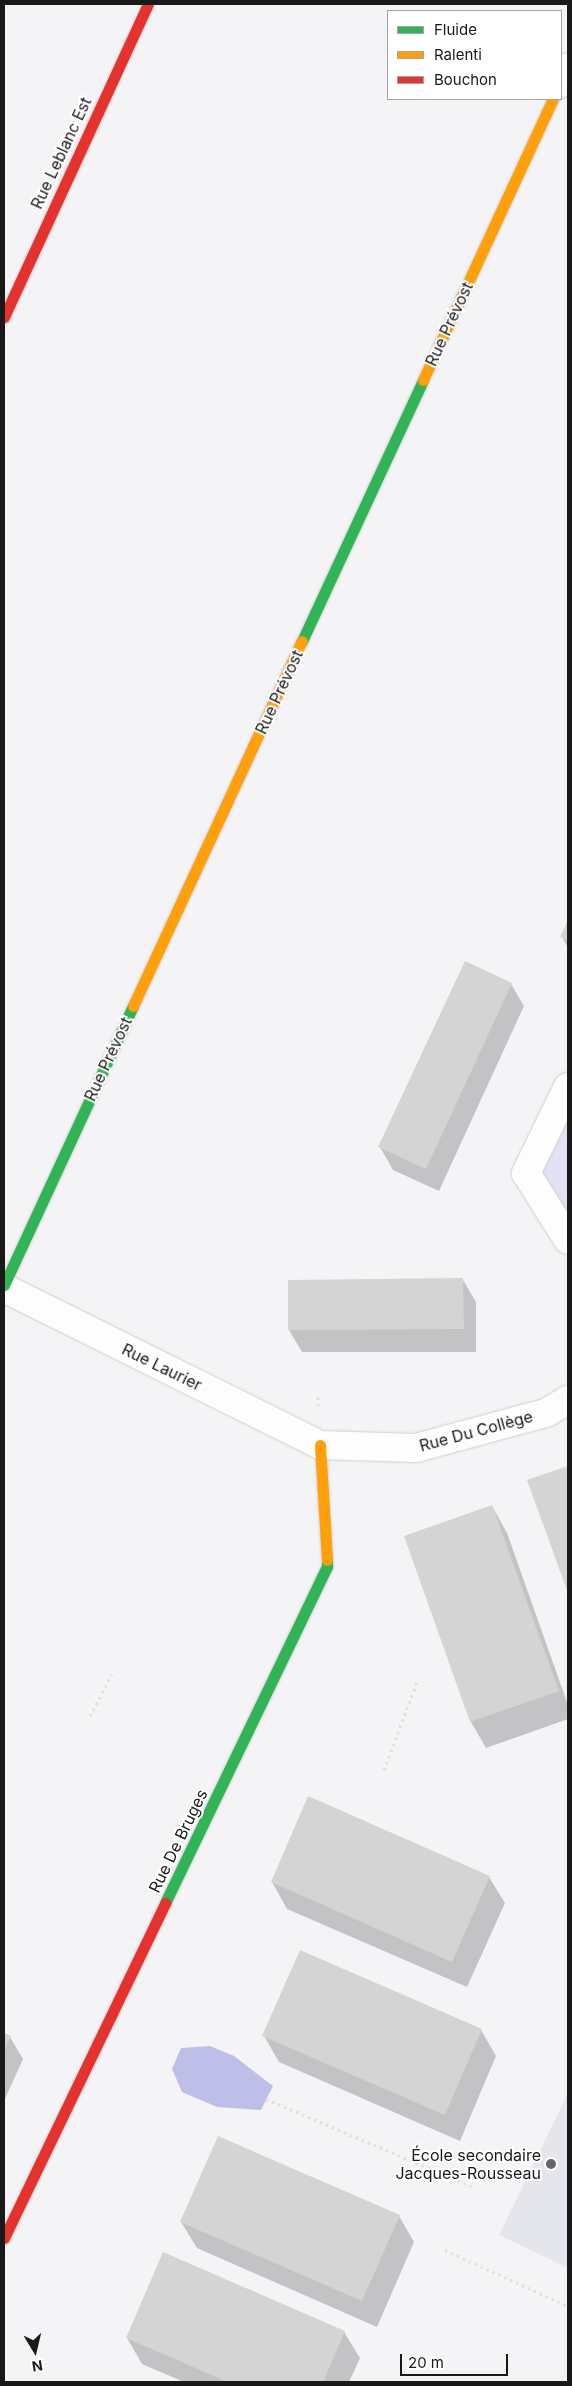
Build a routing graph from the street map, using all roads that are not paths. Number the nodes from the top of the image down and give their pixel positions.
1 (148, 4) edge
2 (568, 66) edge
3 (562, 81) edge
4 (553, 100) edge
5 (4, 317) edge
6 (568, 1086) edge
7 (568, 1240) edge
8 (4, 1287) edge
9 (568, 1400) edge
10 (320, 1445) junction
11 (4, 2238) edge

1 - 5 street, Rue Leblanc Est
2 - 3 street
4 - 8 street, Rue Prévost
6 - 7 street
8 - 10 street, Rue Laurier
9 - 10 street, Rue Du Collège
10 - 11 street, Rue De Bruges

